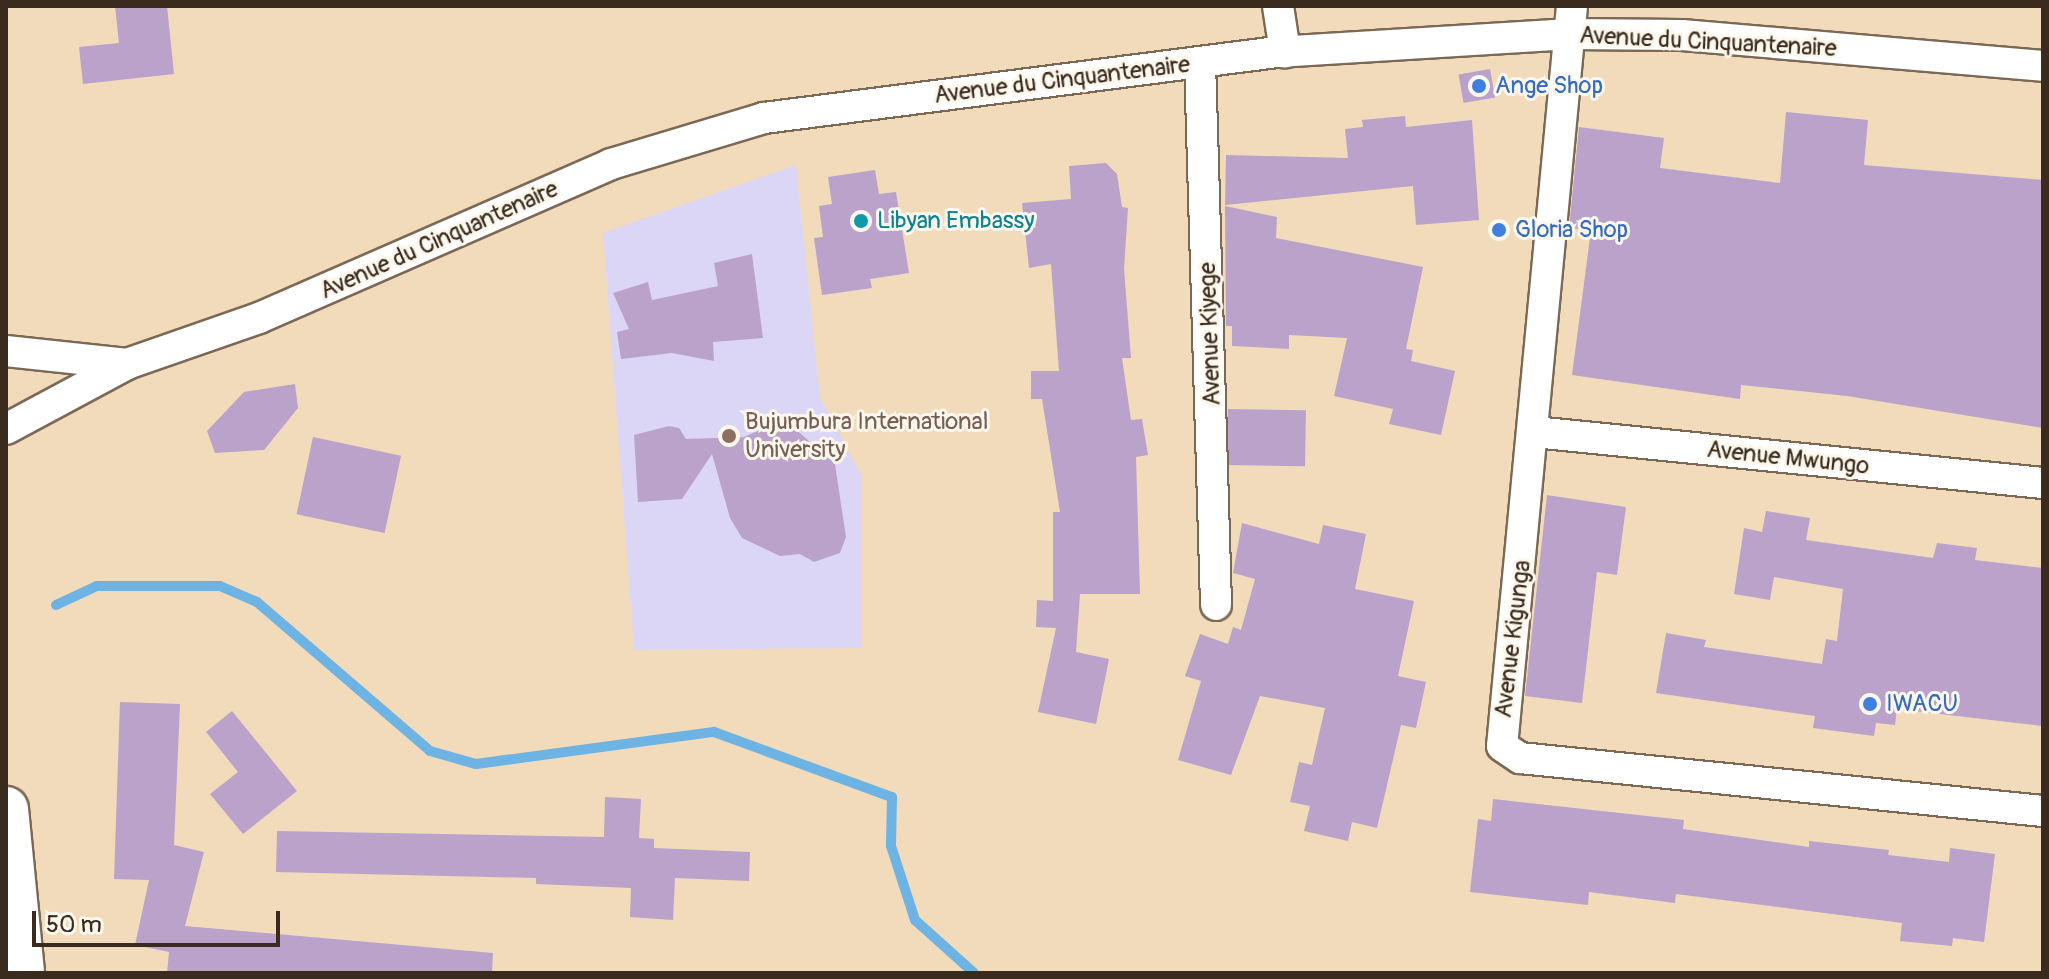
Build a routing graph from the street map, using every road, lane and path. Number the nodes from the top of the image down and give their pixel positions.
1 (1278, 6) edge
2 (1571, 20) edge
3 (1285, 52) junction
4 (1200, 62) junction
5 (2043, 66) edge
6 (6, 351) edge
7 (127, 364) junction
8 (6, 429) edge
9 (1534, 432) junction
10 (2043, 483) edge
11 (1216, 605) dead end
12 (6, 809) edge
13 (2043, 811) edge
14 (16, 969) edge

1 - 3 street
2 - 3 street, Avenue du Cinquantenaire
2 - 5 street, Avenue du Cinquantenaire
2 - 9 street, Avenue Kigunga
3 - 4 street, Avenue du Cinquantenaire
4 - 7 street, Avenue du Cinquantenaire
4 - 11 street, Avenue Kiyege
6 - 7 street
7 - 8 street, Avenue du Cinquantenaire
9 - 10 street, Avenue Mwungo
9 - 13 street, Avenue Kigunga
12 - 14 main road

